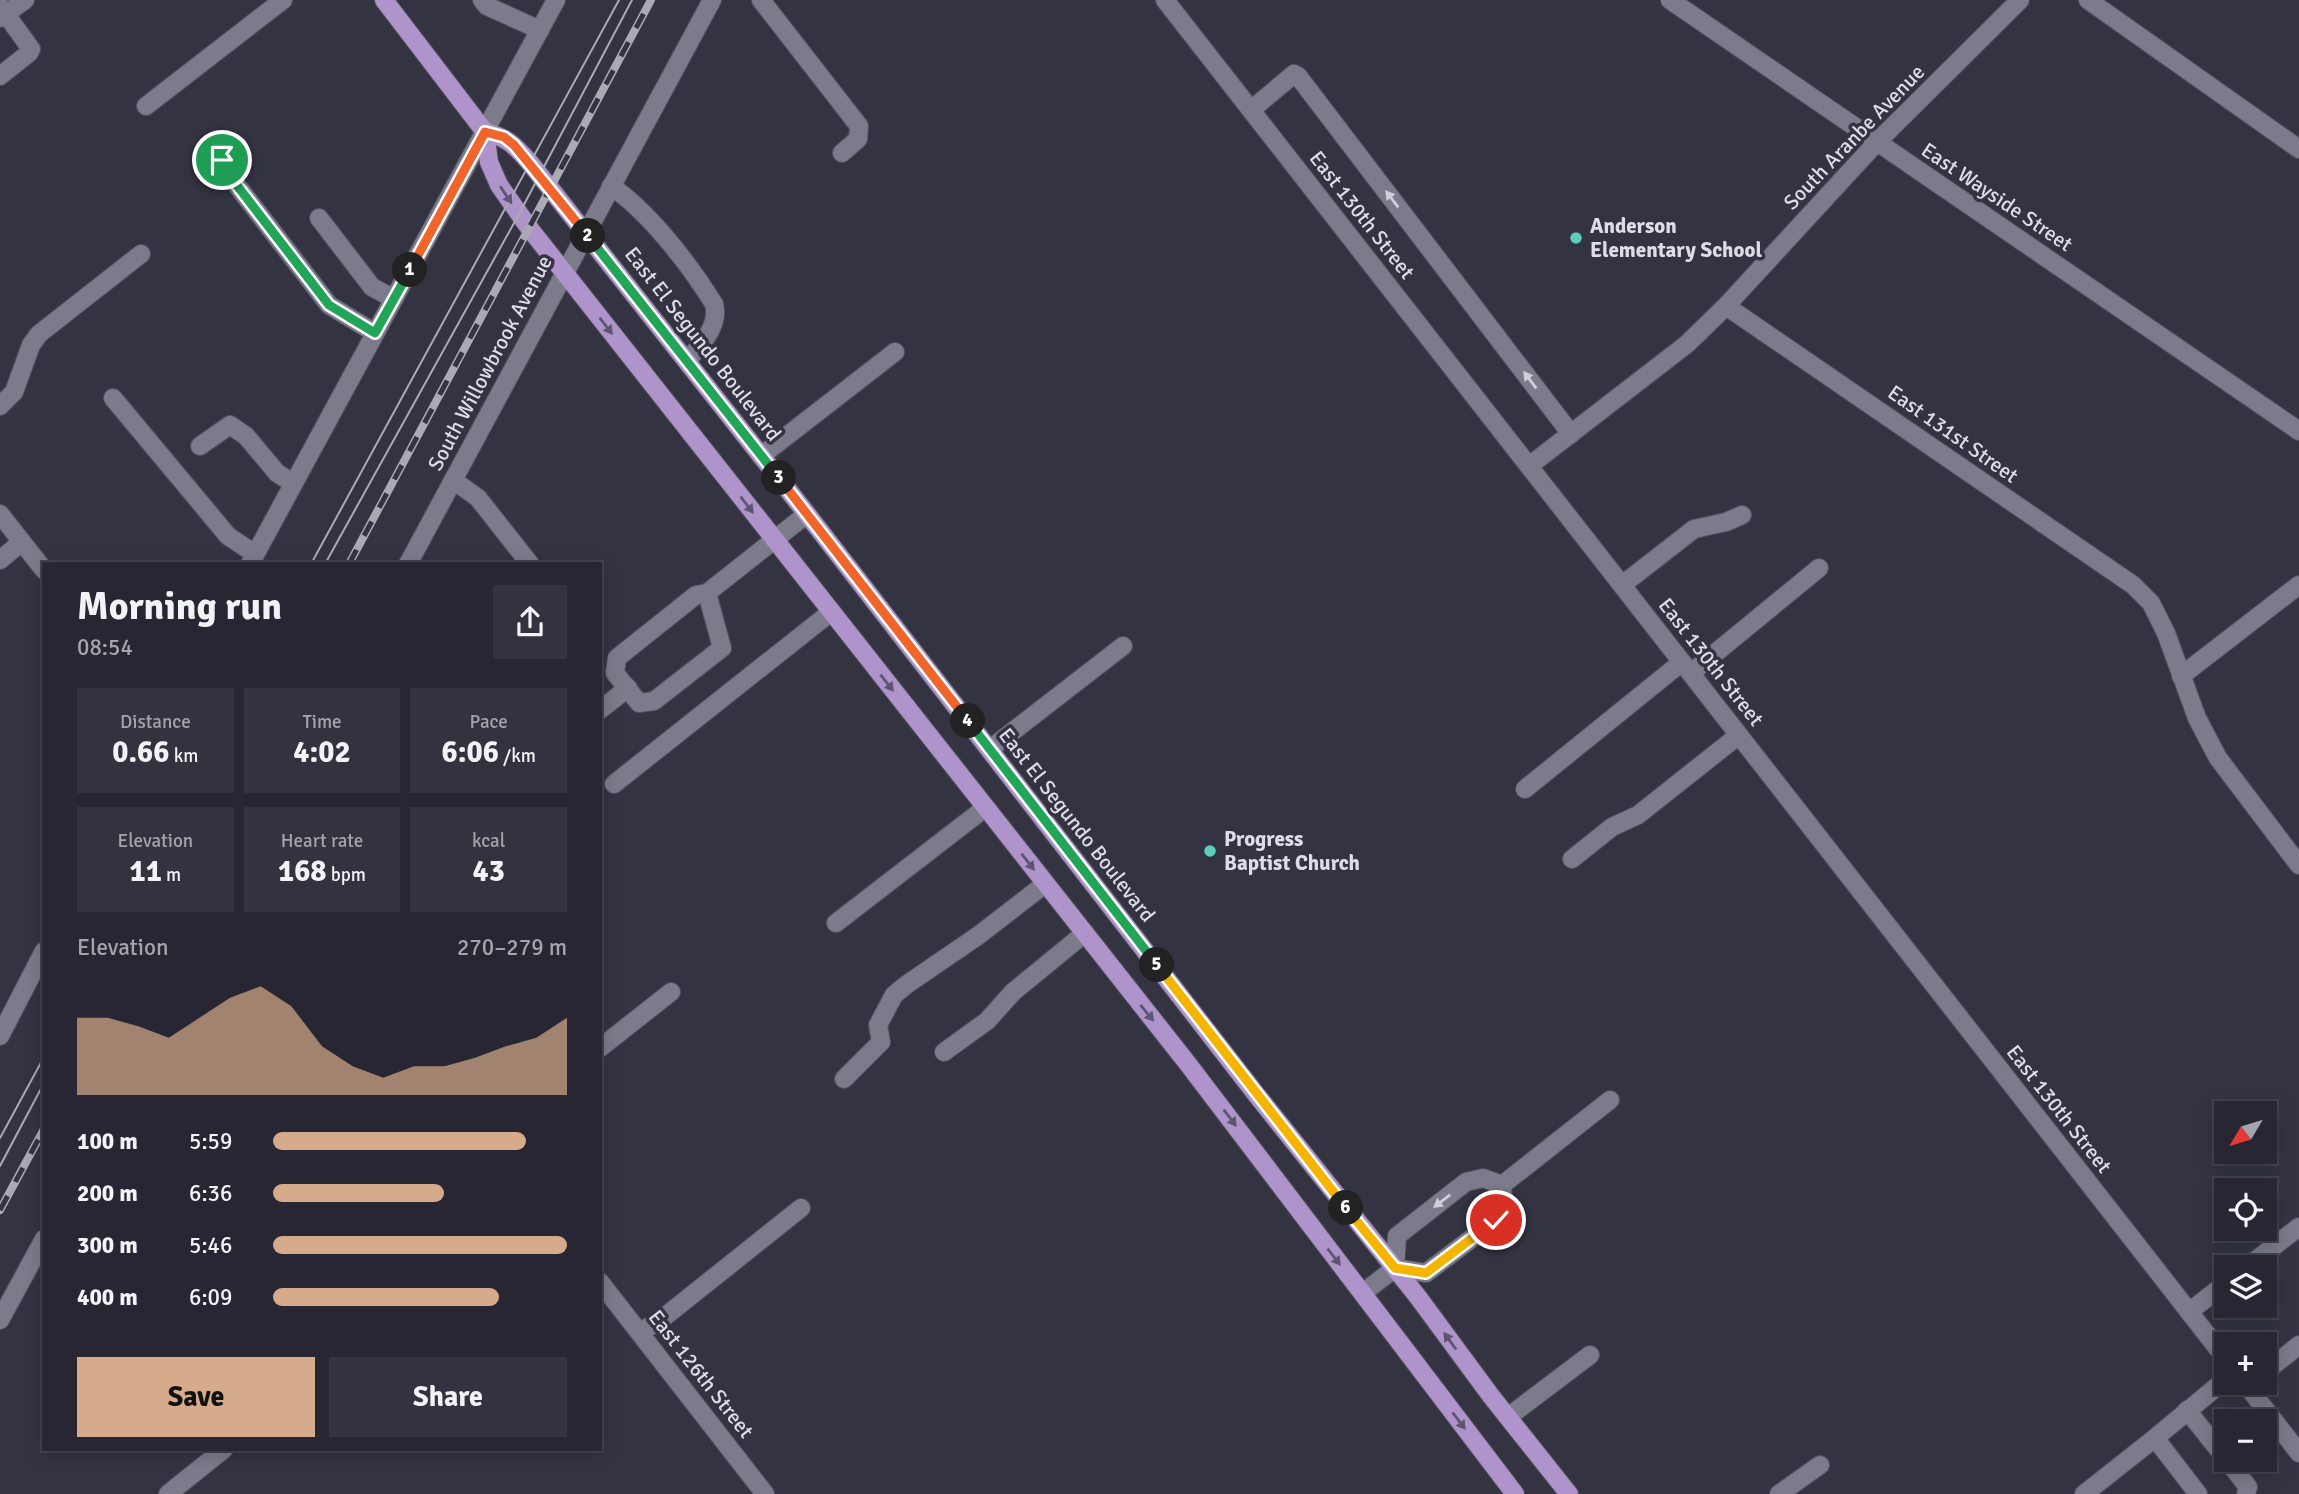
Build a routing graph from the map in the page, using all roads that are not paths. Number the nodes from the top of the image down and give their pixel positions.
1 (25, 0) edge
2 (283, 0) edge
3 (384, 0) edge
4 (482, 0) edge
5 (556, 0) edge
6 (712, 0) edge
7 (761, 0) edge
8 (1165, 0) edge
9 (1670, 0) edge
10 (2020, 0) edge
11 (2088, 0) edge
12 (2, 13) edge
13 (540, 30) junction
14 (0, 76) edge
15 (146, 106) dead end
16 (1251, 110) junction
17 (485, 132) junction
18 (1877, 142) junction
19 (238, 146) dead end
20 (2299, 149) edge
21 (842, 153) dead end
22 (611, 186) junction
23 (319, 218) dead end
24 (586, 234) junction
25 (141, 254) dead end
26 (563, 272) junction
27 (394, 299) junction
28 (1726, 306) junction
29 (375, 333) junction
30 (895, 352) dead end
31 (687, 361) junction
32 (113, 398) dead end
33 (0, 406) edge
34 (2299, 431) edge
35 (1571, 434) junction
36 (200, 446) dead end
37 (761, 456) junction
38 (1529, 466) junction
39 (453, 480) junction
40 (293, 483) junction
41 (807, 513) junction
42 (0, 514) edge
43 (1742, 514) dead end
44 (774, 539) junction
45 (22, 542) junction
46 (252, 559) edge
47 (0, 560) edge
48 (409, 562) edge
49 (528, 562) edge
50 (42, 567) edge
51 (1819, 568) dead end
52 (1622, 585) junction
53 (2299, 586) edge
54 (707, 593) junction
55 (831, 612) junction
56 (1123, 646) dead end
57 (1686, 667) junction
58 (2180, 676) junction
59 (628, 688) junction
60 (602, 708) edge
61 (1739, 735) junction
62 (990, 749) junction
63 (614, 784) dead end
64 (1525, 789) dead end
65 (985, 808) junction
66 (1572, 859) dead end
67 (2299, 865) edge
68 (1045, 884) junction
69 (836, 923) dead end
70 (1085, 933) junction
71 (42, 955) edge
72 (671, 992) dead end
73 (0, 1036) edge
74 (602, 1046) edge
75 (944, 1052) dead end
76 (844, 1079) dead end
77 (1609, 1100) dead end
78 (1502, 1185) junction
79 (802, 1208) dead end
80 (2299, 1227) edge
81 (42, 1243) edge
82 (2263, 1255) edge
83 (1395, 1268) junction
84 (602, 1285) edge
85 (2214, 1292) edge
86 (1363, 1293) junction
87 (2189, 1312) junction
88 (0, 1320) edge
89 (639, 1332) junction
90 (2214, 1344) edge
91 (1590, 1355) dead end
92 (2296, 1355) edge
93 (2277, 1366) edge
94 (2214, 1389) edge
95 (2256, 1395) edge
96 (2187, 1410) junction
97 (1508, 1417) junction
98 (2155, 1438) junction
99 (2214, 1444) edge
100 (222, 1451) edge
101 (2299, 1453) edge
102 (1820, 1465) dead end
103 (2236, 1472) edge
104 (168, 1494) edge
105 (765, 1494) edge
106 (1515, 1494) edge
107 (1569, 1494) edge
108 (1779, 1494) edge
109 (2084, 1494) edge
110 (2198, 1494) edge
111 (2246, 1494) edge

1 - 12 street
2 - 15 street
3 - 17 main road, East El Segundo Boulevard
4 - 13 street
5 - 13 street
6 - 22 street, South Willowbrook Avenue
7 - 21 street
8 - 16 street, East 130th Street
9 - 18 street, East Wayside Street
10 - 18 street, South Aranbe Avenue
11 - 20 street
12 - 14 street
13 - 17 street
35 -> 16 street
16 - 38 street, East 130th Street
17 - 24 main road, East El Segundo Boulevard
17 -> 26 main road, East El Segundo Boulevard
17 - 27 street
18 - 28 street, South Aranbe Avenue
18 - 34 street, East Wayside Street
19 - 29 street
22 - 24 street, South Willowbrook Avenue
22 - 31 street
23 - 27 street
24 - 26 street, South Willowbrook Avenue
24 - 31 main road, East El Segundo Boulevard
25 - 33 street
26 - 39 street, South Willowbrook Avenue
26 -> 44 main road, East El Segundo Boulevard
27 - 29 street
28 - 35 street, South Aranbe Avenue
28 - 58 street, East 131st Street
29 - 40 street
30 - 37 street
31 - 37 main road, East El Segundo Boulevard
32 - 46 street
35 - 38 street, South Aranbe Avenue
36 - 40 street
37 - 41 main road, East El Segundo Boulevard
38 - 52 street, East 130th Street
39 - 48 street, South Willowbrook Avenue
39 - 49 street
40 - 46 street
41 - 44 street
41 - 62 main road, East El Segundo Boulevard
42 - 45 street
43 - 52 street
44 - 54 street
44 - 55 main road, East El Segundo Boulevard
45 - 47 street
45 - 50 street
51 - 57 street
52 - 57 street, East 130th Street
53 - 58 street
54 - 59 street
54 - 59 street
55 - 63 street
55 -> 65 main road, East El Segundo Boulevard
56 - 62 street
57 - 61 street, East 130th Street
57 - 64 street
58 - 67 street
59 - 60 street
61 - 66 street
61 - 87 street, East 130th Street
62 - 83 main road, East El Segundo Boulevard
65 -> 68 main road, East El Segundo Boulevard
65 - 69 street
68 - 70 main road, East El Segundo Boulevard
68 - 76 street
70 - 75 street
70 -> 86 main road, East El Segundo Boulevard
71 - 73 street
72 - 74 street
77 - 78 street
78 - 83 street
78 -> 83 street
79 - 89 street
80 - 82 street
81 - 88 street
83 - 86 street
97 -> 83 main road, East El Segundo Boulevard
84 - 89 street, East 126th Street
85 - 87 street
86 -> 106 main road, East El Segundo Boulevard
87 - 90 street, East 130th Street
89 - 105 street, East 126th Street
91 - 97 street
92 - 93 street
94 - 96 street
95 - 101 street
96 - 98 street
96 - 99 street
97 - 107 main road, East El Segundo Boulevard
98 - 109 street
98 - 110 street
100 - 104 street
102 - 108 street
103 - 111 street

